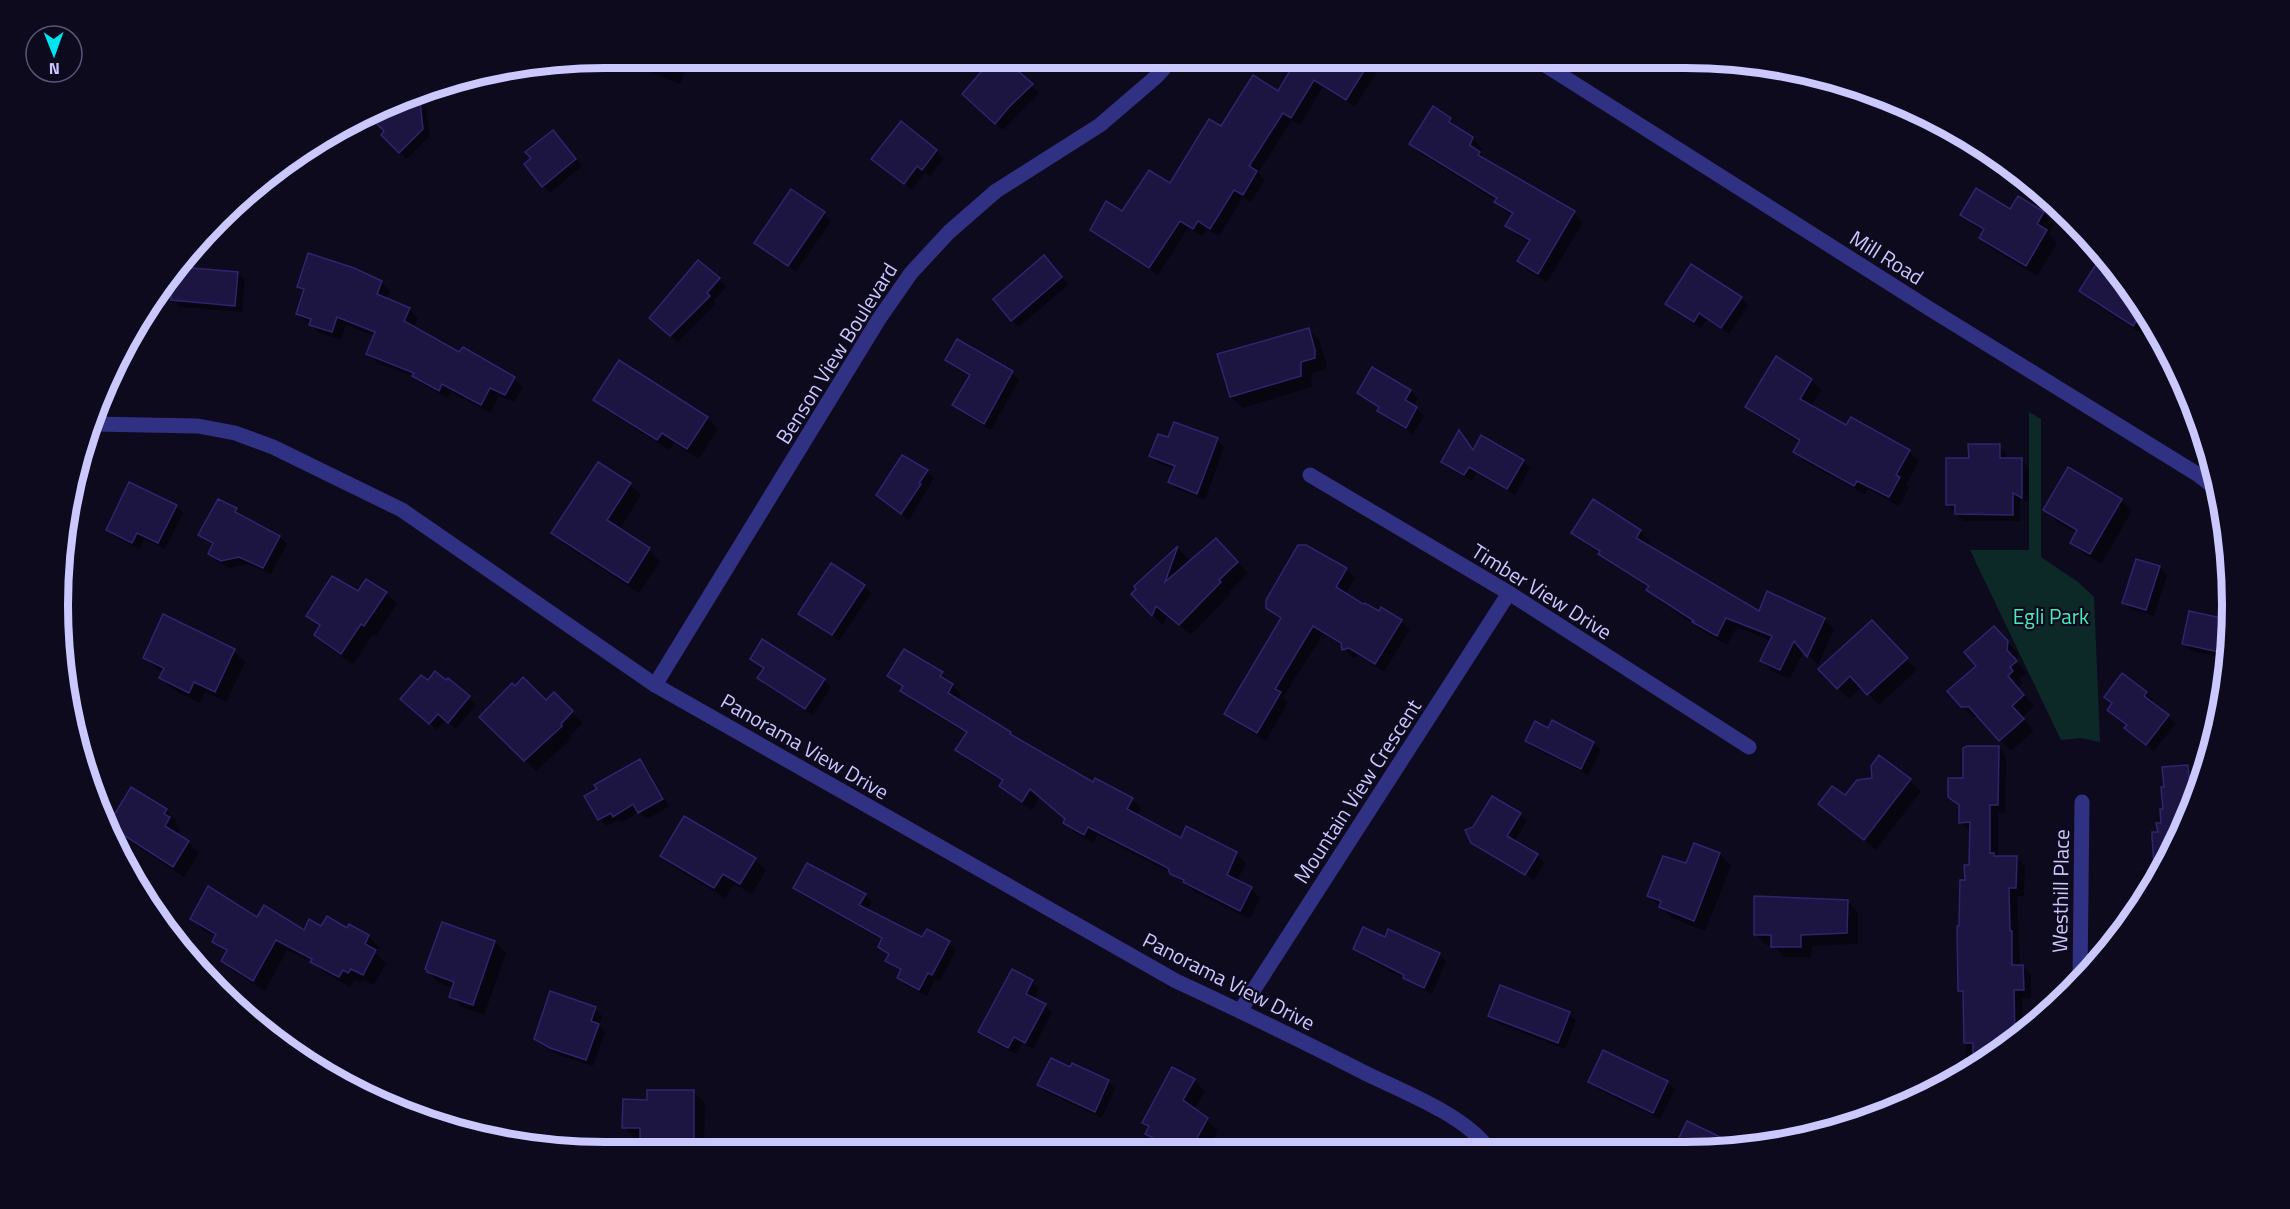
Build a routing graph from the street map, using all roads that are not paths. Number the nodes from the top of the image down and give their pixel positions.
1 (1164, 68) edge
2 (1550, 68) edge
3 (99, 424) edge
4 (1310, 475) dead end
5 (2208, 482) edge
6 (1509, 593) junction
7 (655, 685) junction
8 (1749, 747) dead end
9 (2082, 802) dead end
10 (2080, 968) edge
11 (1240, 1011) junction
12 (1482, 1142) edge

1 - 7 street, Benson View Boulevard
2 - 5 street, Mill Road
3 - 7 street, Panorama View Drive
4 - 6 street, Timber View Drive
6 - 8 street, Timber View Drive
6 - 11 street, Mountain View Crescent
7 - 11 street, Panorama View Drive
9 - 10 street, Westhill Place
11 - 12 street, Panorama View Drive

